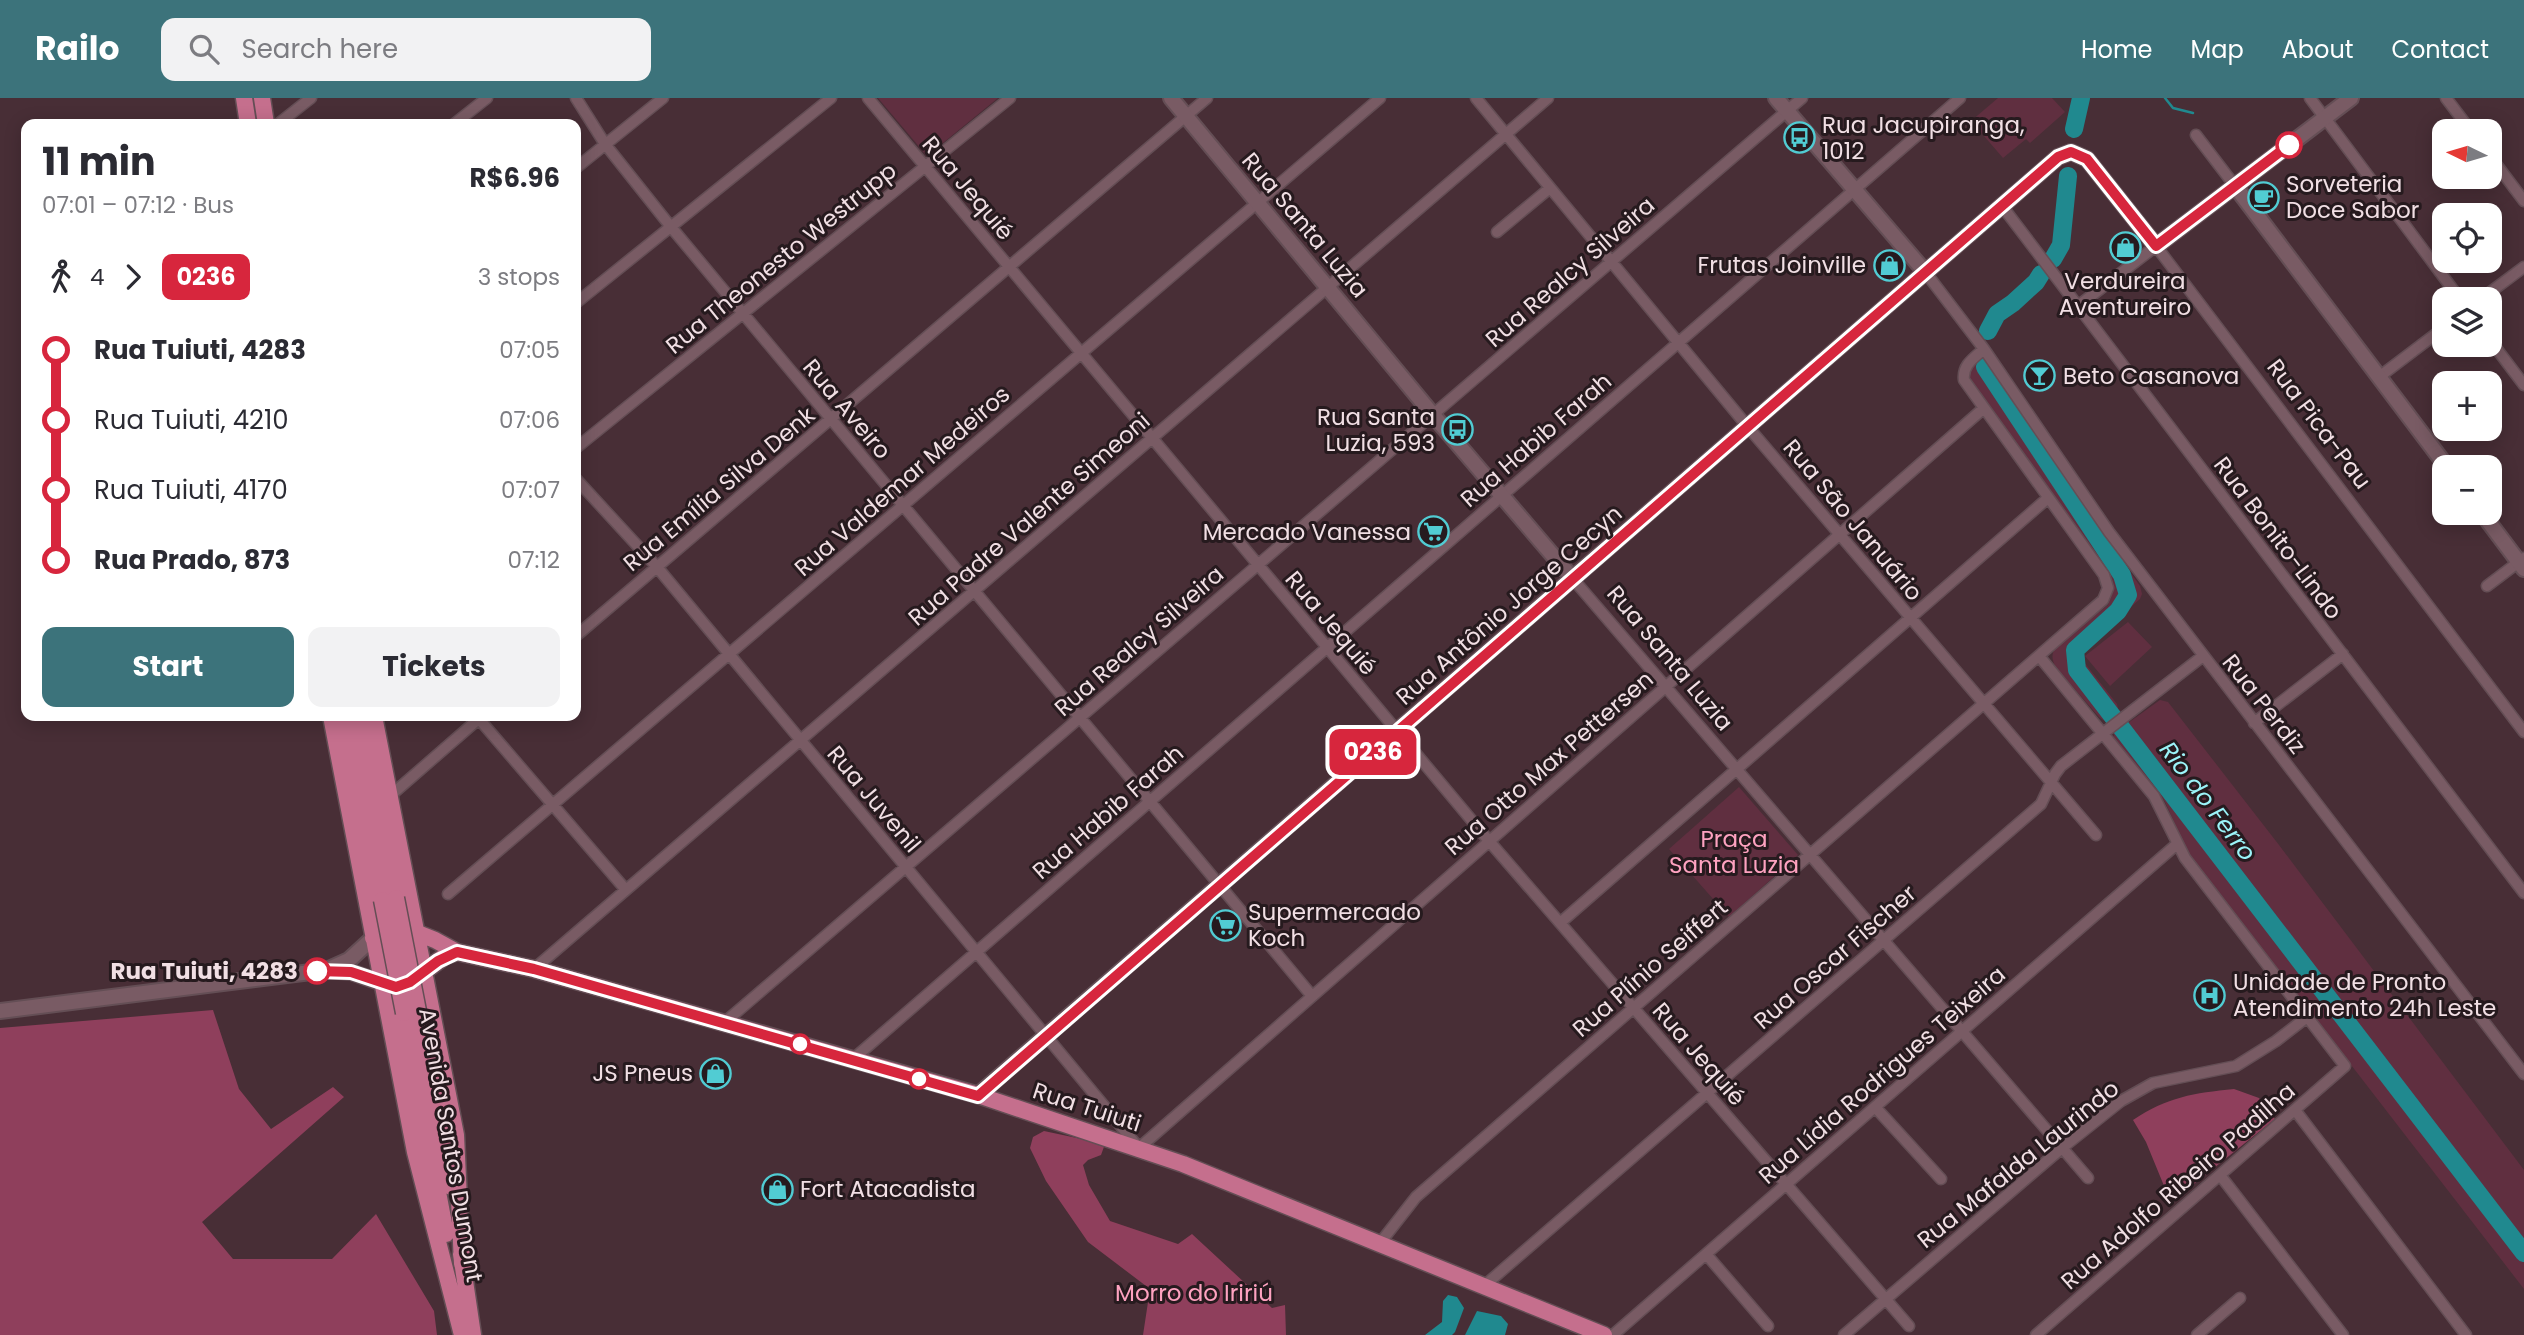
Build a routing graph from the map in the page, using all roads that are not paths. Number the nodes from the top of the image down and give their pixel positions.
1 (244, 98) edge
2 (262, 98) edge
3 (311, 98) edge
4 (486, 98) edge
5 (576, 98) edge
6 (663, 98) edge
7 (831, 98) edge
8 (868, 98) edge
9 (1010, 98) edge
10 (1171, 98) edge
11 (1206, 98) edge
12 (1380, 98) edge
13 (1476, 98) edge
14 (1548, 98) edge
15 (1776, 98) edge
16 (1802, 98) edge
17 (1960, 98) edge
18 (2310, 98) edge
19 (2351, 98) edge
20 (2446, 98) edge
21 (1787, 111) junction
22 (1186, 116) junction
23 (2325, 118) junction
24 (247, 119) edge
25 (265, 119) edge
26 (284, 119) edge
27 (460, 119) edge
28 (2463, 119) edge
29 (1506, 134) junction
30 (2196, 135) dead end
31 (605, 144) junction
32 (2071, 152) joint
33 (581, 164) edge
34 (925, 167) junction
35 (2502, 172) edge
36 (2235, 186) junction
37 (1550, 188) junction
38 (1855, 190) junction
39 (2524, 201) edge
40 (1258, 203) junction
41 (2002, 206) junction
42 (671, 227) junction
43 (1497, 232) dead end
44 (2156, 246) junction
45 (1611, 262) junction
46 (1009, 267) junction
47 (2524, 267) edge
48 (1926, 272) junction
49 (1328, 287) junction
50 (2451, 287) edge
51 (2497, 287) edge
52 (581, 299) edge
53 (2078, 306) junction
54 (743, 314) junction
55 (2432, 337) edge
56 (1678, 343) junction
57 (1984, 349) junction
58 (1081, 354) junction
59 (2502, 356) edge
60 (2379, 377) junction
61 (2524, 385) edge
62 (1983, 408) junction
63 (1433, 415) junction
64 (831, 419) junction
65 (1748, 427) junction
66 (1152, 438) junction
67 (581, 444) edge
68 (2438, 455) edge
69 (581, 484) edge
70 (1502, 495) junction
71 (2048, 498) junction
72 (903, 505) junction
73 (2492, 525) edge
74 (1839, 534) junction
75 (2522, 563) edge
76 (1258, 565) junction
77 (657, 567) junction
78 (1573, 579) junction
79 (2487, 586) dead end
80 (974, 591) junction
81 (1910, 618) junction
82 (581, 632) edge
83 (1327, 648) junction
84 (729, 654) junction
85 (2343, 654) junction
86 (2039, 656) junction
87 (2203, 656) junction
88 (1665, 687) junction
89 (1984, 703) junction
90 (1080, 718) junction
91 (332, 721) edge
92 (348, 721) edge
93 (361, 721) edge
94 (375, 721) edge
95 (476, 721) edge
96 (484, 721) edge
97 (2255, 723) junction
98 (2108, 731) junction
99 (1397, 732) junction
100 (2524, 732) edge
101 (800, 740) junction
102 (1736, 770) junction
103 (2051, 782) junction
104 (390, 796) junction
105 (1150, 801) junction
106 (553, 804) junction
107 (2096, 835) dead end
108 (1489, 841) junction
109 (2177, 844) junction
110 (1809, 855) junction
111 (906, 867) junction
112 (1220, 886) junction
113 (626, 890) junction
114 (2524, 893) edge
115 (448, 894) dead end
116 (389, 899) junction
117 (412, 913) junction
118 (1560, 923) junction
119 (416, 932) junction
120 (373, 938) junction
121 (435, 940) junction
122 (1883, 941) junction
123 (457, 952) junction
124 (976, 952) junction
125 (534, 969) junction
126 (327, 970) junction
127 (423, 971) junction
128 (382, 983) junction
129 (1312, 996) junction
130 (1633, 1008) junction
131 (0, 1012) edge
132 (411, 1012) junction
133 (2307, 1017) junction
134 (725, 1022) junction
135 (1962, 1031) junction
136 (1046, 1036) junction
137 (852, 1060) junction
138 (2524, 1074) edge
139 (1707, 1093) junction
140 (978, 1096) junction
141 (1875, 1107) junction
142 (2295, 1110) junction
143 (1139, 1148) junction
144 (2062, 1148) junction
145 (2220, 1175) junction
146 (2088, 1178) dead end
147 (1941, 1179) dead end
148 (1786, 1184) junction
149 (1380, 1243) junction
150 (1706, 1254) junction
151 (462, 1264) junction
152 (1484, 1286) junction
153 (2240, 1298) dead end
154 (1886, 1299) junction
155 (1768, 1326) dead end
156 (1909, 1326) dead end
157 (462, 1335) edge
158 (473, 1335) edge
159 (1604, 1335) edge
160 (1613, 1335) edge
161 (1844, 1335) edge
162 (2036, 1335) edge
163 (2197, 1335) edge
164 (2343, 1335) edge
165 (2466, 1335) edge

1 - 24 main road
2 - 25 main road
3 - 26 street
4 - 27 street
5 - 31 street, Rua Aveiro
6 - 31 street
7 - 42 street
8 - 34 street, Rua Jequié
9 - 34 street, Rua Theonesto Westrupp
10 - 22 street, Rua Santa Luzia
11 - 22 street, Rua Emília Silva Denk
12 - 40 street, Rua Valdemar Medeiros
13 - 29 street, Rua São Januário
14 - 29 street, Rua Padre Valente Simeoni
15 - 21 street
16 - 21 street, Rua Realcy Silveira
17 - 38 street, Rua Habib Farah
18 - 23 street
19 - 23 street
20 - 28 street
21 - 38 street
21 - 45 street, Rua Realcy Silveira
22 - 40 street, Rua Santa Luzia
22 - 46 street, Rua Emília Silva Denk
23 - 36 street
23 - 50 street
29 - 37 street, Rua São Januário
29 - 49 street, Rua Padre Valente Simeoni
30 - 36 street
31 - 33 street
31 - 42 street, Rua Aveiro
32 - 41 street, Rua Antônio Jorge Cecyn
32 - 44 street, Rua Pica-Pau
34 - 46 street, Rua Jequié
34 - 54 street, Rua Theonesto Westrupp
35 - 39 street
36 - 44 street
36 - 60 street
37 - 43 street
37 - 45 street, Rua São Januário
38 - 48 street
38 - 56 street, Rua Habib Farah
40 - 49 street, Rua Santa Luzia
40 - 58 street, Rua Valdemar Medeiros
41 - 48 street, Rua Antônio Jorge Cecyn
41 - 53 street, Rua Bonito-Lindo
42 - 52 street
42 - 54 street, Rua Aveiro
44 - 53 street
44 - 100 street, Rua Pica-Pau
45 - 56 street, Rua São Januário
45 - 63 street, Rua Realcy Silveira
46 - 58 street, Rua Jequié
46 - 64 street, Rua Emília Silva Denk
47 - 51 street
48 - 57 street, Rua Perdiz
48 - 65 street, Rua Antônio Jorge Cecyn
49 - 63 street, Rua Santa Luzia
49 - 66 street, Rua Padre Valente Simeoni
53 - 85 street, Rua Bonito-Lindo
54 - 64 street, Rua Aveiro
54 - 67 street, Rua Theonesto Westrupp
55 - 60 street
56 - 65 street, Rua São Januário
56 - 70 street, Rua Habib Farah
57 - 62 street
57 - 87 street, Rua Perdiz
58 - 66 street, Rua Jequié
58 - 72 street, Rua Valdemar Medeiros
59 - 61 street
60 - 68 street
62 - 71 street
62 - 74 street, Rua Otto Max Pettersen
63 - 70 street, Rua Santa Luzia
63 - 76 street, Rua Realcy Silveira
64 - 72 street, Rua Aveiro
64 - 77 street, Rua Emília Silva Denk
65 - 74 street, Rua São Januário
65 - 78 street, Rua Antônio Jorge Cecyn
66 - 76 street, Rua Jequié
66 - 80 street, Rua Padre Valente Simeoni
69 - 77 street, Rua Juvenil
70 - 78 street, Rua Santa Luzia
70 - 83 street, Rua Habib Farah
71 - 81 street
71 - 86 street, Rua Plínio Seiffert
72 - 80 street, Rua Aveiro
72 - 84 street, Rua Valdemar Medeiros
73 - 75 street
74 - 81 street, Rua São Januário
74 - 88 street, Rua Otto Max Pettersen
75 - 79 street
76 - 83 street, Rua Jequié
76 - 90 street, Rua Realcy Silveira
77 - 82 street, Rua Emília Silva Denk
77 - 84 street, Rua Juvenil
78 - 88 street, Rua Santa Luzia
78 - 99 street, Rua Antônio Jorge Cecyn
80 - 90 street, Rua Aveiro
80 - 101 street, Rua Padre Valente Simeoni
81 - 89 street, Rua São Januário
81 - 102 street
83 - 99 street, Rua Jequié
83 - 105 street, Rua Habib Farah
84 - 101 street, Rua Juvenil
84 - 106 street, Rua Valdemar Medeiros
85 - 97 street
85 - 114 street, Rua Bonito-Lindo
86 - 89 street, Rua Plínio Seiffert
86 - 98 street
87 - 97 street, Rua Perdiz
87 - 98 street, Rua Oscar Fischer
88 - 102 street, Rua Santa Luzia
88 - 108 street, Rua Otto Max Pettersen
89 - 103 street, Rua São Januário
89 - 110 street, Rua Plínio Seiffert
90 - 105 street, Rua Aveiro
90 - 111 street, Rua Realcy Silveira
91 - 120 main road
92 - 116 main road, Avenida Santos Dumont
93 - 116 main road, Avenida Santos Dumont
94 - 104 main road
95 - 104 street
96 - 106 street
97 - 138 street, Rua Perdiz
98 - 103 street, Rua Oscar Fischer
98 - 109 street
99 - 108 street, Rua Jequié
99 - 112 street, Rua Antônio Jorge Cecyn
101 - 111 street, Rua Juvenil
101 - 113 street, Rua Padre Valente Simeoni
102 - 110 street, Rua Santa Luzia
102 - 118 street
103 - 107 street, Rua São Januário
103 - 122 street, Rua Oscar Fischer
104 - 117 main road
105 - 112 street, Rua Aveiro
105 - 124 street, Rua Habib Farah
106 - 113 street
106 - 115 street, Rua Valdemar Medeiros
108 - 118 street, Rua Jequié
108 - 129 street, Rua Otto Max Pettersen
109 - 133 street
109 - 135 street, Rua Lídia Rodrigues Teixeira
110 - 122 street, Rua Santa Luzia
110 - 130 street, Rua Plínio Seiffert
111 - 124 street, Rua Juvenil
111 - 134 street, Rua Realcy Silveira
112 - 129 street, Rua Aveiro
112 - 136 street, Rua Antônio Jorge Cecyn
113 - 125 street, Rua Padre Valente Simeoni
116 - 132 main road, Avenida Santos Dumont, bridge
117 - 119 main road
117 - 121 main road
118 - 130 street, Rua Jequié
119 - 120 main road, Rua Tuiuti
119 - 121 main road, Rua Tuiuti
119 - 127 main road
120 - 126 street, Rua Tuiuti
120 - 128 main road
121 - 123 main road, Rua Tuiuti
122 - 135 street, Rua Santa Luzia
122 - 139 street, Rua Oscar Fischer
123 - 125 main road, Rua Tuiuti
123 - 127 main road, Rua Tuiuti
124 - 136 street, Rua Juvenil
124 - 137 street, Rua Habib Farah
125 - 134 main road, Rua Tuiuti
126 - 128 street, Rua Tuiuti
126 - 131 street, Rua Tuiuti
127 - 128 main road, Rua Tuiuti
127 - 151 main road
128 - 157 main road
129 - 143 street, Rua Otto Max Pettersen
130 - 139 street, Rua Jequié
130 - 149 street, Rua Plínio Seiffert
132 - 151 main road, Avenida Santos Dumont
132 - 157 main road, Avenida Santos Dumont
133 - 142 street, Rua Adolfo Ribeiro Padilha
133 - 144 street, Rua Mafalda Laurindo
134 - 137 main road, Rua Tuiuti
135 - 141 street, Rua Lídia Rodrigues Teixeira
135 - 144 street, Rua Santa Luzia
136 - 140 street, Rua Antônio Jorge Cecyn
136 - 143 street, Rua Juvenil
137 - 140 main road, Rua Tuiuti
139 - 148 street, Rua Jequié
139 - 152 street, Rua Oscar Fischer
140 - 143 main road, Rua Tuiuti
141 - 147 street
141 - 148 street, Rua Lídia Rodrigues Teixeira
142 - 145 street, Rua Adolfo Ribeiro Padilha
142 - 165 street
143 - 149 main road, Rua Tuiuti
144 - 146 street, Rua Santa Luzia
144 - 154 street, Rua Mafalda Laurindo
145 - 162 street, Rua Adolfo Ribeiro Padilha
145 - 164 street
148 - 150 street, Rua Lídia Rodrigues Teixeira
148 - 154 street, Rua Jequié
149 - 152 main road, Rua Tuiuti
150 - 155 street
150 - 160 street, Rua Lídia Rodrigues Teixeira
151 - 158 main road, Avenida Santos Dumont
152 - 159 main road, Rua Tuiuti
153 - 163 street
154 - 156 street, Rua Jequié
154 - 161 street, Rua Mafalda Laurindo

